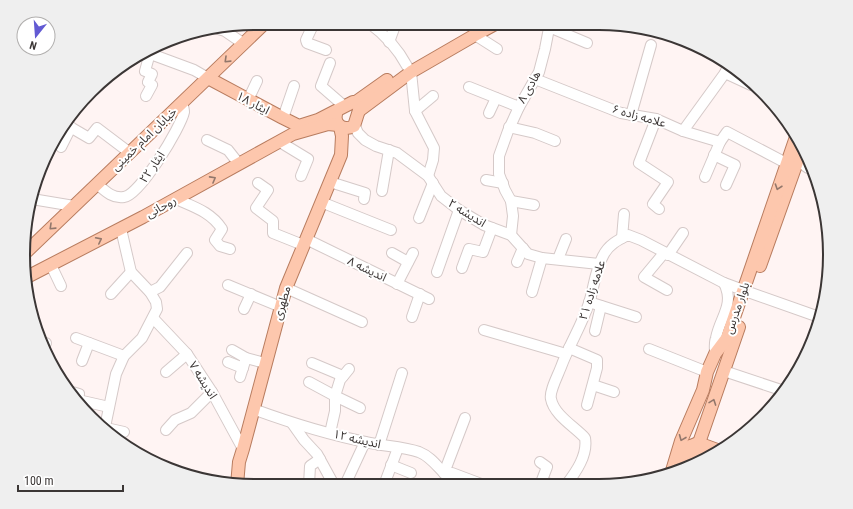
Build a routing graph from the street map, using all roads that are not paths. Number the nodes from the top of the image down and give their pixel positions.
1 (259, 30) edge
2 (311, 30) edge
3 (378, 30) edge
4 (393, 30) edge
5 (473, 30) edge
6 (484, 30) edge
7 (549, 30) edge
8 (560, 30) edge
9 (228, 32) edge
10 (475, 35) junction
11 (389, 42) junction
12 (587, 43) dead end
13 (244, 44) junction
14 (651, 45) dead end
15 (497, 49) dead end
16 (326, 50) dead end
17 (153, 54) edge
18 (148, 57) edge
19 (330, 63) dead end
20 (409, 69) junction
21 (726, 70) edge
22 (208, 78) junction
23 (535, 79) junction
24 (257, 81) dead end
25 (294, 86) dead end
26 (469, 87) dead end
27 (146, 96) dead end
28 (433, 96) dead end
29 (496, 98) junction
30 (248, 100) junction
31 (182, 103) junction
32 (358, 106) junction
33 (518, 107) junction
34 (340, 109) junction
35 (415, 111) junction
36 (489, 113) dead end
37 (631, 115) junction
38 (283, 118) junction
39 (656, 119) junction
40 (354, 125) junction
41 (70, 126) edge
42 (339, 126) junction
43 (510, 127) junction
44 (684, 131) junction
45 (92, 134) junction
46 (65, 135) edge
47 (290, 135) junction
48 (102, 140) dead end
49 (207, 140) dead end
50 (555, 141) dead end
51 (720, 142) junction
52 (61, 147) dead end
53 (796, 147) edge
54 (389, 150) junction
55 (130, 153) junction
56 (341, 155) junction
57 (714, 155) junction
58 (795, 158) edge
59 (239, 164) junction
60 (804, 165) edge
61 (301, 176) dead end
62 (705, 177) dead end
63 (430, 180) junction
64 (486, 180) dead end
65 (330, 182) junction
66 (258, 183) dead end
67 (502, 183) junction
68 (97, 184) junction
69 (726, 185) dead end
70 (382, 191) dead end
71 (176, 199) junction
72 (364, 199) dead end
73 (37, 200) edge
74 (511, 201) junction
75 (321, 202) junction
76 (534, 205) dead end
77 (74, 206) junction
78 (659, 209) dead end
79 (459, 210) junction
80 (624, 214) dead end
81 (418, 218) dead end
82 (121, 228) junction
83 (492, 228) junction
84 (391, 230) dead end
85 (683, 233) dead end
86 (511, 235) junction
87 (566, 238) dead end
88 (622, 238) junction
89 (305, 242) junction
90 (34, 244) junction
91 (30, 248) edge
92 (523, 248) junction
93 (230, 249) dead end
94 (187, 253) dead end
95 (392, 253) dead end
96 (666, 254) junction
97 (30, 255) edge
98 (542, 258) junction
99 (558, 260) junction
100 (517, 262) dead end
101 (30, 264) edge
102 (599, 264) junction
103 (46, 267) junction
104 (462, 268) dead end
105 (131, 272) junction
106 (437, 272) dead end
107 (31, 276) edge
108 (397, 284) junction
109 (724, 284) junction
110 (228, 285) dead end
111 (61, 286) dead end
112 (286, 288) junction
113 (667, 290) dead end
114 (150, 292) junction
115 (532, 292) dead end
116 (747, 292) junction
117 (110, 294) dead end
118 (250, 294) junction
119 (590, 302) junction
120 (601, 306) junction
121 (281, 307) junction
122 (244, 309) dead end
123 (814, 316) edge
124 (412, 317) dead end
125 (636, 317) dead end
126 (154, 318) junction
127 (362, 322) dead end
128 (484, 330) dead end
129 (595, 331) dead end
130 (76, 338) dead end
131 (89, 343) junction
132 (649, 349) dead end
133 (232, 350) dead end
134 (567, 351) junction
135 (187, 354) junction
136 (715, 354) junction
137 (124, 356) junction
138 (246, 358) junction
139 (82, 360) dead end
140 (228, 362) dead end
141 (265, 363) junction
142 (312, 363) dead end
143 (724, 371) junction
144 (166, 372) dead end
145 (707, 372) junction
146 (402, 373) dead end
147 (309, 382) dead end
148 (593, 385) junction
149 (778, 389) edge
150 (703, 390) junction
151 (212, 392) junction
152 (614, 392) dead end
153 (335, 396) junction
154 (86, 402) edge
155 (587, 405) dead end
156 (109, 407) junction
157 (360, 408) dead end
158 (253, 409) junction
159 (464, 418) dead end
160 (106, 423) edge
161 (292, 423) junction
162 (114, 430) edge
163 (166, 430) dead end
164 (124, 432) dead end
165 (330, 434) junction
166 (365, 442) junction
167 (379, 445) junction
168 (695, 447) junction
169 (398, 448) junction
170 (243, 449) junction
171 (710, 449) edge
172 (704, 453) edge
173 (693, 458) edge
174 (320, 459) junction
175 (685, 461) edge
176 (540, 462) dead end
177 (391, 466) junction
178 (673, 466) edge
179 (411, 473) dead end
180 (444, 473) junction
181 (238, 479) edge
182 (309, 479) edge
183 (330, 479) edge
184 (348, 479) edge
185 (387, 479) edge
186 (445, 479) edge
187 (449, 479) edge
188 (467, 479) edge
189 (542, 479) edge
190 (571, 479) edge

1 - 13 main road, خیابان امام خمینی
2 - 16 street
3 - 11 street
4 - 11 street
5 - 20 main road
6 - 10 main road
7 - 23 street, هادی ۸
8 - 12 street
9 - 13 street
10 - 15 street
10 - 20 main road
11 - 20 street
13 -> 22 main road, خیابان امام خمینی
14 - 37 street
17 - 22 street
18 - 27 street
19 - 34 street
20 - 32 main road
20 - 35 street
21 - 44 street
22 - 30 main road, ایثار ۱۸
22 - 31 main road, خیابان امام خمینی
23 - 33 street, هادی ۸
23 - 37 street, علامه زاده ۶
24 - 30 street
25 - 38 street
26 - 29 street
28 - 35 street
29 - 33 street
29 - 36 street
30 - 38 main road, ایثار ۱۸
31 - 55 main road, خیابان امام خمینی
31 - 68 street, ایثار ۲۲
32 - 34 main road
32 - 40 main road
33 - 43 street, هادی ۸
34 - 42 main road
34 - 47 main road
35 - 63 street
37 - 39 street, علامه زاده ۶
38 - 47 main road, ایثار ۱۸
39 - 44 street, علامه زاده ۶
39 - 78 street
40 - 42 main road
40 - 54 street, اندیشه ۲
40 - 56 main road
41 - 45 street
42 - 47 main road
42 - 56 main road, مطهری
43 - 50 street
43 - 67 street, هادی ۸
44 - 51 street, علامه زاده ۶
45 - 48 street
45 - 55 street
46 - 52 street
47 - 59 main road, روحانی
47 - 61 street
49 - 59 street
51 - 57 street
51 - 58 street
53 - 58 main road, بلوار مدرس
54 - 63 street, اندیشه ۲
54 - 70 street
55 - 68 main road, خیابان امام خمینی
56 - 65 main road, مطهری
57 - 62 street
57 - 69 street
58 - 60 street
58 - 116 main road, بلوار مدرس
71 -> 59 main road, روحانی
63 - 79 street, اندیشه ۲
63 - 81 street
64 - 67 street
65 - 72 street
65 - 75 main road, مطهری
66 - 89 street, اندیشه ۸
67 - 74 street, هادی ۸
68 - 77 main road, خیابان امام خمینی
71 - 82 main road, روحانی
71 - 93 street
73 - 77 street
74 - 76 street
74 - 86 street
75 - 84 street
75 - 89 main road, مطهری
77 -> 90 main road, خیابان امام خمینی
79 - 83 street, اندیشه ۲
79 - 106 street
80 - 88 street
103 -> 82 main road, روحانی
82 - 105 street
83 - 86 street, اندیشه ۲
83 - 104 street
85 - 96 street
86 - 92 street, اندیشه ۲
87 - 99 street
88 - 96 street
88 - 102 street, علامه زاده ۲۱
89 - 108 street, اندیشه ۸
89 - 112 main road, مطهری
90 - 91 main road, خیابان امام خمینی
90 - 97 main road
92 - 98 street, اندیشه ۲
92 - 100 street
94 - 114 street
95 - 108 street
96 - 109 street
96 - 113 street
98 - 99 street, اندیشه ۲
98 - 115 street
99 - 102 street, اندیشه ۲
101 - 103 main road
102 - 119 street, علامه زاده ۲۱
103 - 107 main road, روحانی
103 - 111 street
105 - 114 street
105 - 117 street
108 - 124 street, اندیشه ۸
109 - 116 street
109 - 136 street
110 - 118 street
112 - 121 main road, مطهری
112 - 127 street
114 - 126 street
116 - 123 street
116 - 136 main road, بلوار مدرس
116 - 143 main road, بلوار مدرس
118 - 121 street
118 - 122 street
119 - 120 street
119 - 134 street, علامه زاده ۲۱
120 - 125 street
120 - 129 street
121 - 141 main road, مطهری
126 - 135 street, اندیشه ۷
126 - 137 street
128 - 134 street
130 - 131 street
131 - 137 street
131 - 139 street
132 - 145 street
133 - 138 street
134 - 148 street
134 - 190 street, علامه زاده ۲۱
135 - 144 street
135 - 151 street, اندیشه ۷
136 - 145 main road, بلوار مدرس
137 - 156 street
138 - 140 street
138 - 141 street
141 - 158 main road, مطهری
142 - 153 street
143 - 149 street
168 -> 143 main road, بلوار مدرس
145 - 150 main road, بلوار مدرس
146 - 167 street
147 - 153 street
148 - 152 street
148 - 155 street
150 - 168 main road
150 -> 178 main road, بلوار مدرس
151 - 163 street
151 - 170 street, اندیشه ۷
153 - 157 street
153 - 165 street
154 - 156 street
156 - 160 street
158 - 161 street, اندیشه ۱۲
158 - 170 main road, مطهری
159 - 180 street
161 - 165 street, اندیشه ۱۲
161 - 174 street
162 - 164 street
165 - 166 street, اندیشه ۱۲
166 - 167 street, اندیشه ۱۲
166 - 184 street
167 - 169 street, اندیشه ۱۲
168 - 171 main road
168 - 172 main road
168 - 173 main road, بلوار مدرس
168 - 175 main road
169 - 177 street
169 - 180 street, اندیشه ۱۲
170 - 181 main road, مطهری
174 - 182 street
174 - 183 street
176 - 189 street
177 - 179 street
177 - 185 street
180 - 186 street
180 - 187 street, اندیشه ۱۲
180 - 188 street

